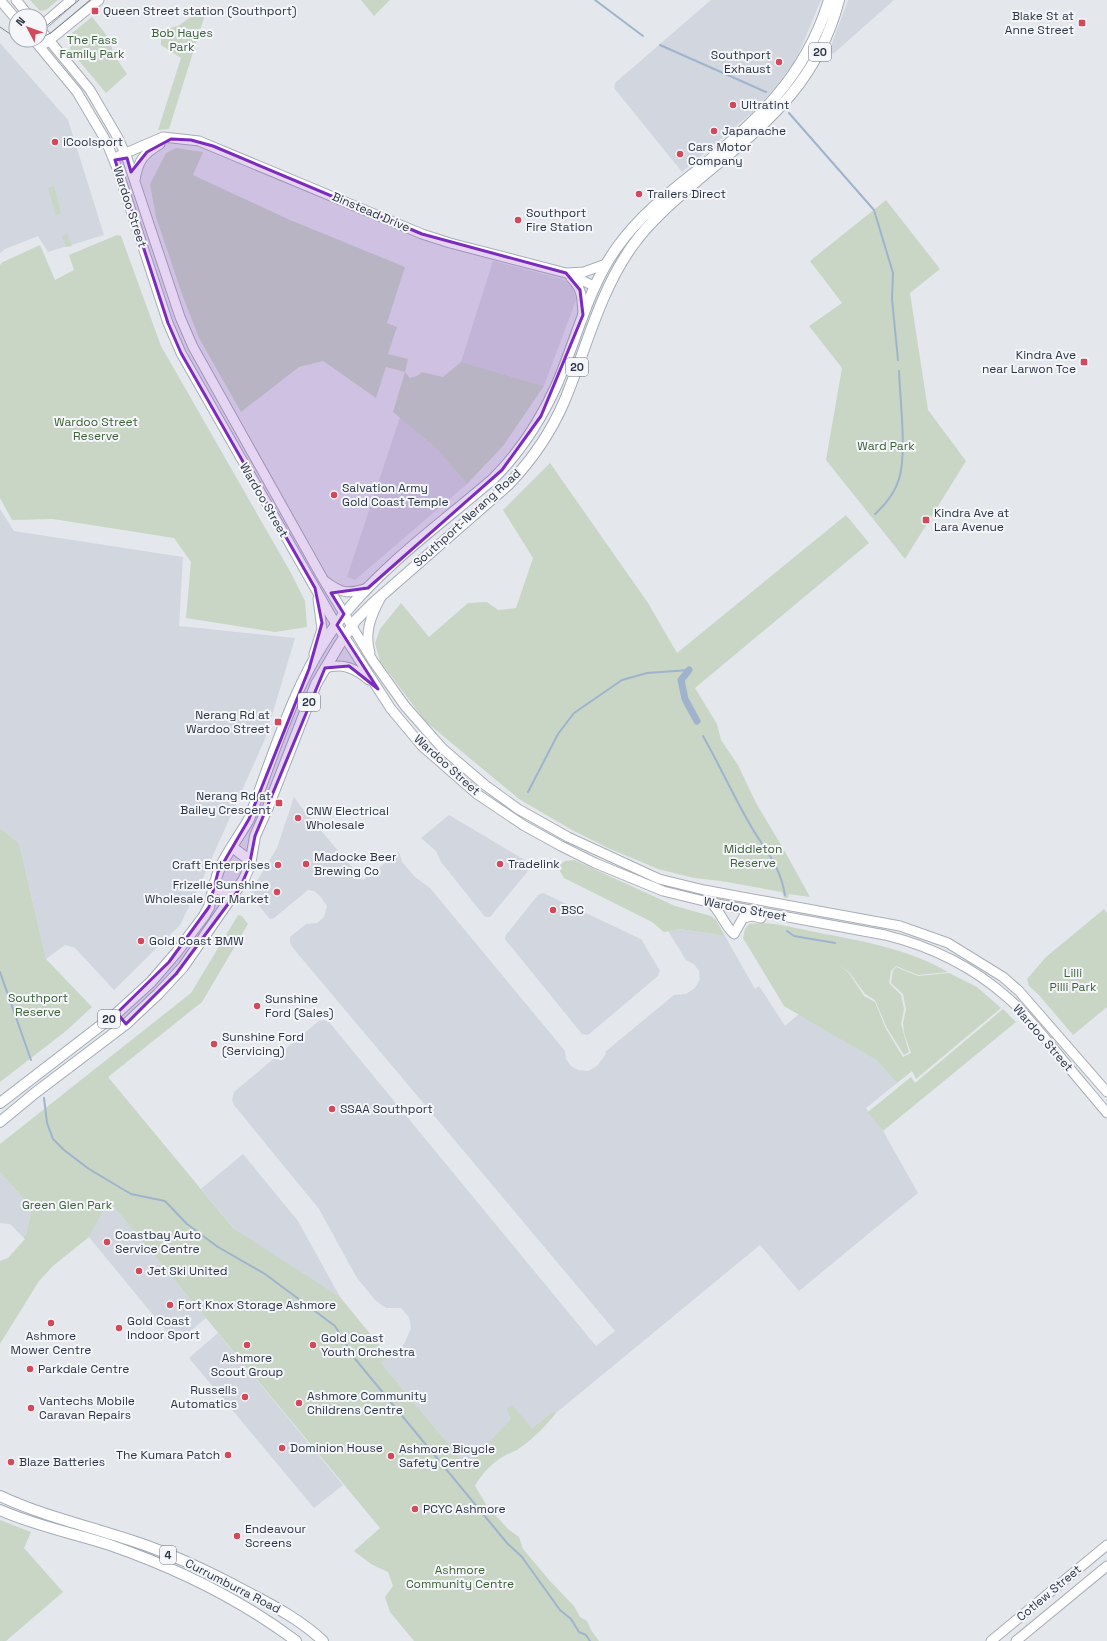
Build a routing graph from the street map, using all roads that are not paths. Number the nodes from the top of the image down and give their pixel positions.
1 (0, 0) edge
2 (16, 0) edge
3 (71, 0) edge
4 (99, 0) edge
5 (829, 0) edge
6 (839, 0) edge
7 (22, 8) edge
8 (8, 10) edge
9 (48, 21) edge
10 (48, 38) edge
11 (50, 40) junction
12 (40, 48) edge
13 (181, 138) junction
14 (160, 144) junction
15 (125, 156) junction
16 (115, 160) junction
17 (135, 182) junction
18 (606, 264) junction
19 (566, 273) junction
20 (614, 276) junction
21 (594, 286) junction
22 (583, 315) junction
23 (323, 579) junction
24 (315, 588) junction
25 (368, 588) junction
26 (382, 594) junction
27 (344, 614) junction
28 (337, 625) junction
29 (351, 627) junction
30 (345, 637) junction
31 (373, 661) junction
32 (325, 668) junction
33 (309, 669) junction
34 (378, 689) junction
35 (232, 847) junction
36 (250, 865) junction
37 (215, 880) junction
38 (232, 898) junction
39 (711, 903) junction
40 (776, 915) junction
41 (117, 1013) junction
42 (126, 1024) junction
43 (1107, 1092) edge
44 (0, 1103) edge
45 (1107, 1113) edge
46 (0, 1122) edge
47 (0, 1496) edge
48 (0, 1510) edge
49 (1107, 1545) edge
50 (1107, 1566) edge
51 (296, 1641) edge
52 (323, 1641) edge
53 (991, 1641) edge
54 (1016, 1641) edge

1 - 8 main road
2 - 7 main road
3 - 9 main road
4 - 11 main road
5 - 18 main road, Southport-Nerang Road / 20
6 - 20 main road, Southport-Nerang Road / 20
10 - 11 main road, Wardoo Street
11 - 15 main road, Wardoo Street
12 - 16 main road, Wardoo Street
13 - 14 main road, Binstead Drive
13 - 15 main road, Binstead Drive
13 - 19 main road, Binstead Drive
14 - 15 main road, Binstead Drive
14 - 17 main road, Binstead Drive
15 - 16 main road
15 - 17 main road, Wardoo Street
16 - 24 main road, Wardoo Street
17 - 23 main road, Wardoo Street
18 - 19 main road, Binstead Drive
18 - 21 main road, Southport-Nerang Road / 20
19 - 21 main road, Binstead Drive
19 - 22 main road
20 - 21 main road
20 - 26 main road, Southport-Nerang Road / 20
21 - 22 main road, Southport-Nerang Road / 20
22 - 25 main road, Southport-Nerang Road / 20
23 - 25 main road
23 - 27 main road, Wardoo Street
24 - 28 main road, Wardoo Street
24 - 33 main road
25 - 27 main road, Southport-Nerang Road / 20
26 - 29 main road, Southport-Nerang Road / 20
26 - 31 main road
27 - 28 main road, Southport-Nerang Road / 20
27 - 29 main road, Wardoo Street
28 - 30 main road, Wardoo Street
28 - 33 main road, Southport-Nerang Road / 20
29 - 30 main road, Southport-Nerang Road / 20
29 - 31 main road, Wardoo Street
30 - 32 main road, Southport-Nerang Road / 20
30 - 34 main road, Wardoo Street
31 - 43 main road, Wardoo Street
32 - 34 main road
32 - 36 main road, Southport-Nerang Road / 20
33 - 35 main road, Southport-Nerang Road / 20
34 - 39 main road, Wardoo Street
35 - 36 main road
35 - 37 main road, 20
36 - 38 main road, 20
37 - 38 main road
37 - 41 main road, 20
38 - 42 main road, 20
39 - 40 main road, Wardoo Street
39 - 40 main road
40 - 45 main road, Wardoo Street
41 - 42 main road
41 - 44 main road, 20
42 - 46 main road, 20
47 - 52 main road, Currumburra Road / 4
48 - 51 main road, Currumburra Road / 4
49 - 53 main road, Cotlew Street
50 - 54 main road, Cotlew Street

